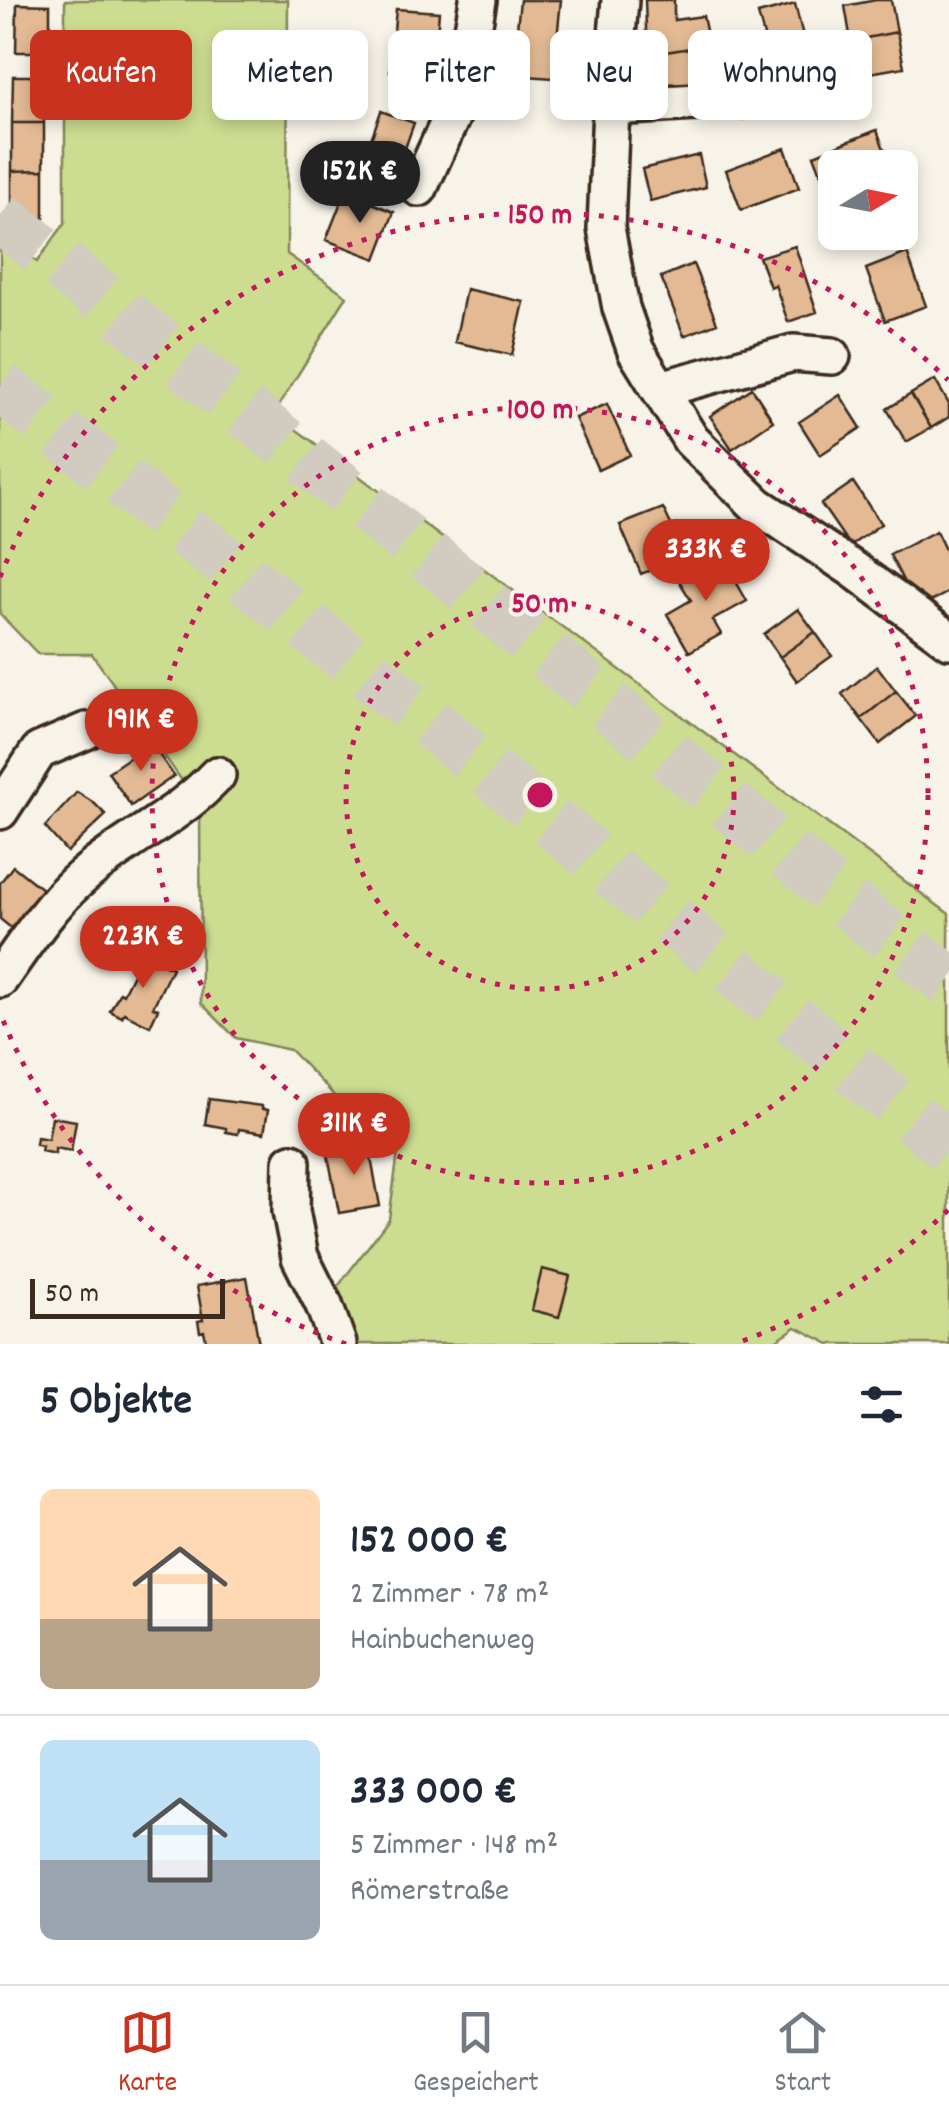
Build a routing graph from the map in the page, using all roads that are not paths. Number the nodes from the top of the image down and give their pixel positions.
1 (478, 0) edge
2 (620, 0) edge
3 (617, 30) edge
4 (610, 120) edge
5 (419, 188) dead end
6 (832, 356) dead end
7 (661, 388) junction
8 (949, 640) edge
9 (86, 731) dead end
10 (217, 775) dead end
11 (0, 812) edge
12 (0, 979) edge
13 (292, 1162) dead end
14 (338, 1344) edge

1 - 5 street
2 - 3 street
4 - 7 street
6 - 7 street
7 - 8 street
9 - 11 street
10 - 12 street
13 - 14 street

